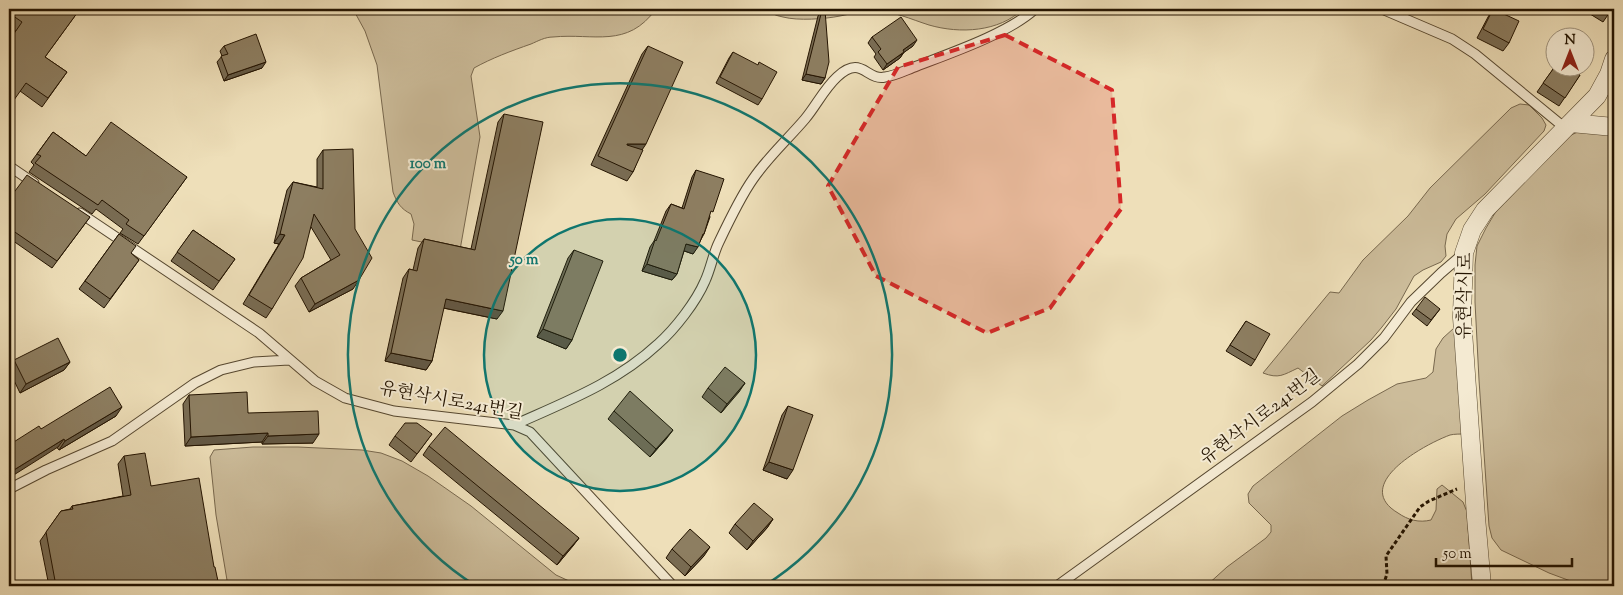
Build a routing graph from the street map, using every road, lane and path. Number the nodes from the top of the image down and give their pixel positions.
1 (1035, 9) edge
2 (1382, 9) edge
3 (1614, 59) edge
4 (1568, 125) junction
5 (1614, 127) edge
6 (9, 166) edge
7 (43, 189) edge
8 (68, 205) edge
9 (1464, 253) junction
10 (289, 360) junction
11 (514, 425) junction
12 (1474, 483) junction
13 (9, 489) edge
14 (673, 586) edge
15 (1057, 586) edge
16 (1383, 586) edge
17 (1482, 586) edge

1 - 11 lane
2 - 4 lane
3 - 4 street, 유현삭시로
4 - 5 street
4 - 9 street, 유현삭시로
6 - 7 lane
8 - 10 lane, 유현삭시로241번길
9 - 12 street, 유현삭시로
9 - 15 lane, 유현삭시로241번길
10 - 11 lane, 유현삭시로241번길
10 - 13 lane
11 - 14 lane, 유현삭시로241번길
12 - 16 path
12 - 17 street, 유현삭시로

